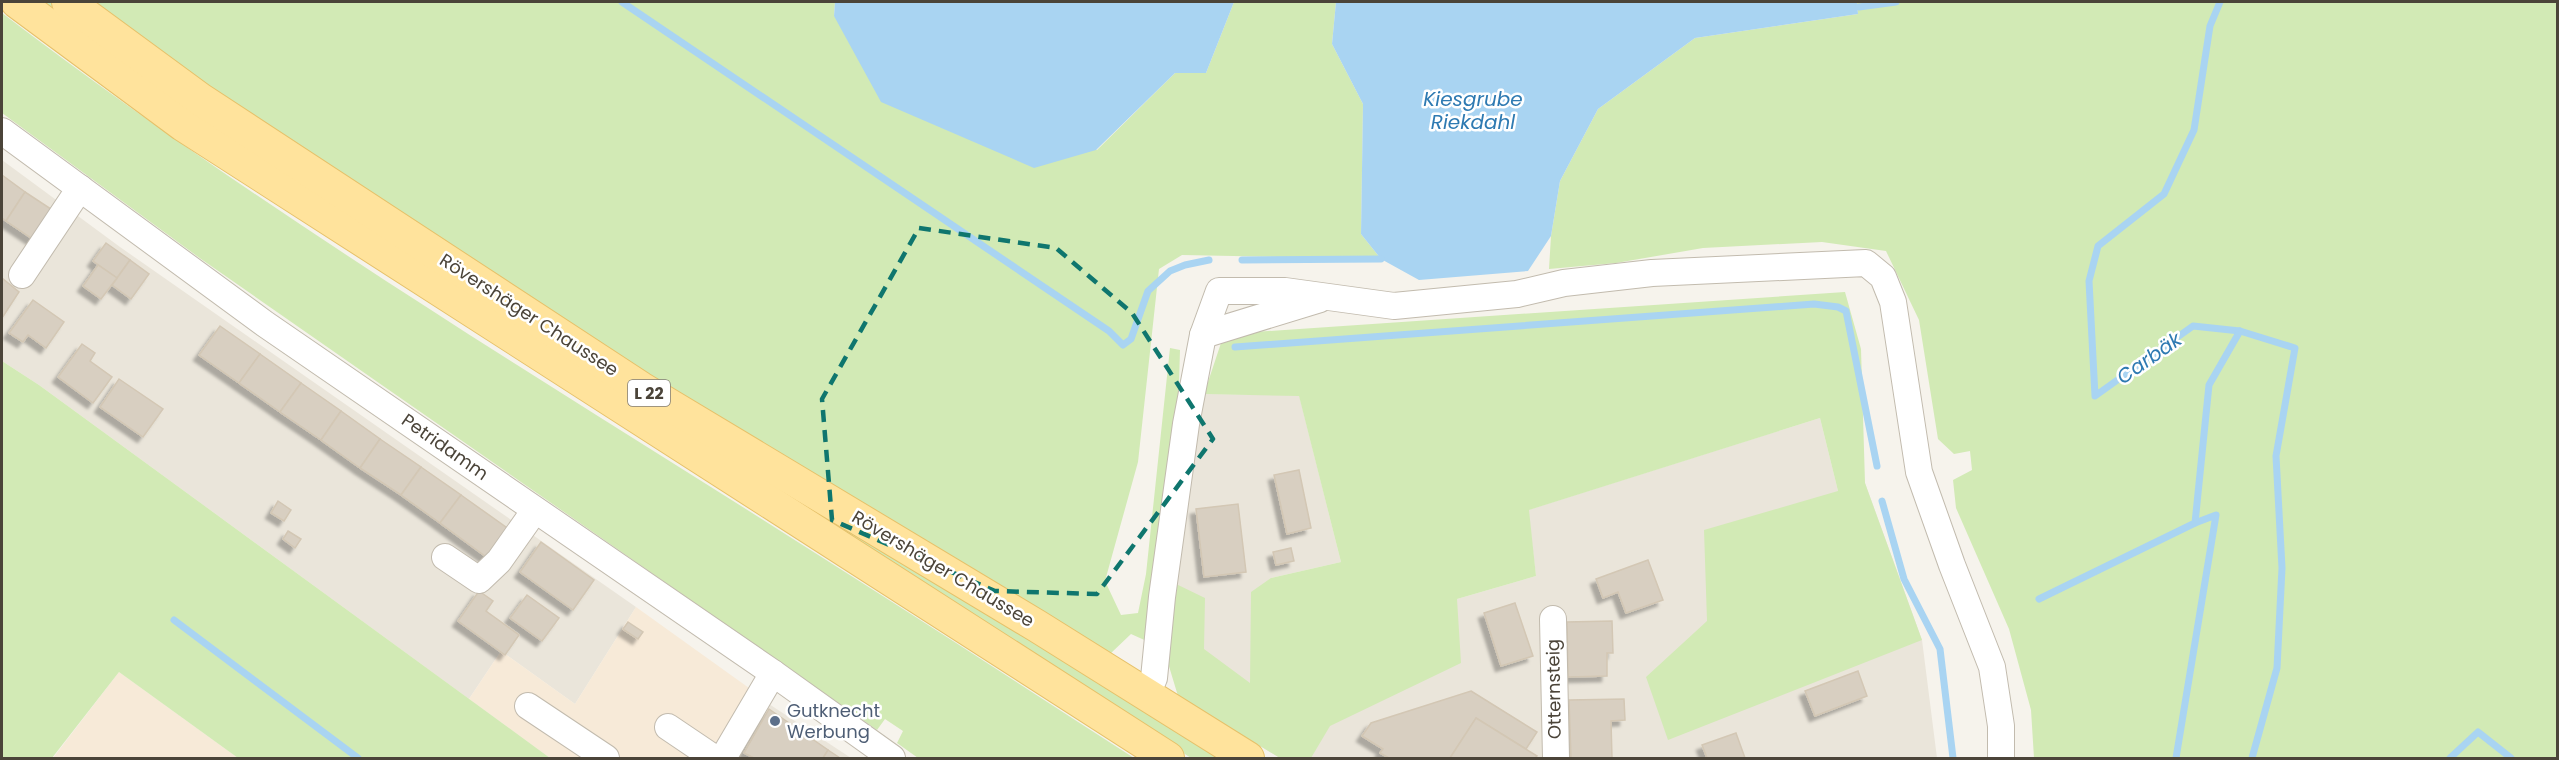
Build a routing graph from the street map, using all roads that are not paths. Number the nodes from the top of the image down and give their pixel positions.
1 (17, 2) edge
2 (68, 2) edge
3 (4, 139) edge
4 (80, 189) junction
5 (22, 275) dead end
6 (1327, 297) junction
7 (1203, 335) junction
8 (535, 510) junction
9 (446, 557) dead end
10 (1553, 619) dead end
11 (773, 673) junction
12 (1147, 694) junction
13 (528, 706) dead end
14 (668, 727) dead end
15 (606, 759) edge
16 (714, 759) edge
17 (723, 759) edge
18 (892, 759) edge
19 (1168, 759) edge
20 (1248, 759) edge
21 (1556, 759) edge
22 (2001, 759) edge

1 - 19 main road, Rövershäger Chaussee / L 22
2 - 12 main road, Rövershäger Chaussee / L 22
3 - 4 street, Petridamm
4 - 5 street
4 - 8 street, Petridamm
6 - 7 street
6 - 7 street
6 - 22 street
7 - 12 street
8 - 9 street
8 - 11 street, Petridamm
10 - 21 street, Otternsteig
11 - 17 street
11 - 18 street, Petridamm
12 - 20 main road, Rövershäger Chaussee / L 22
13 - 15 street
14 - 16 street

